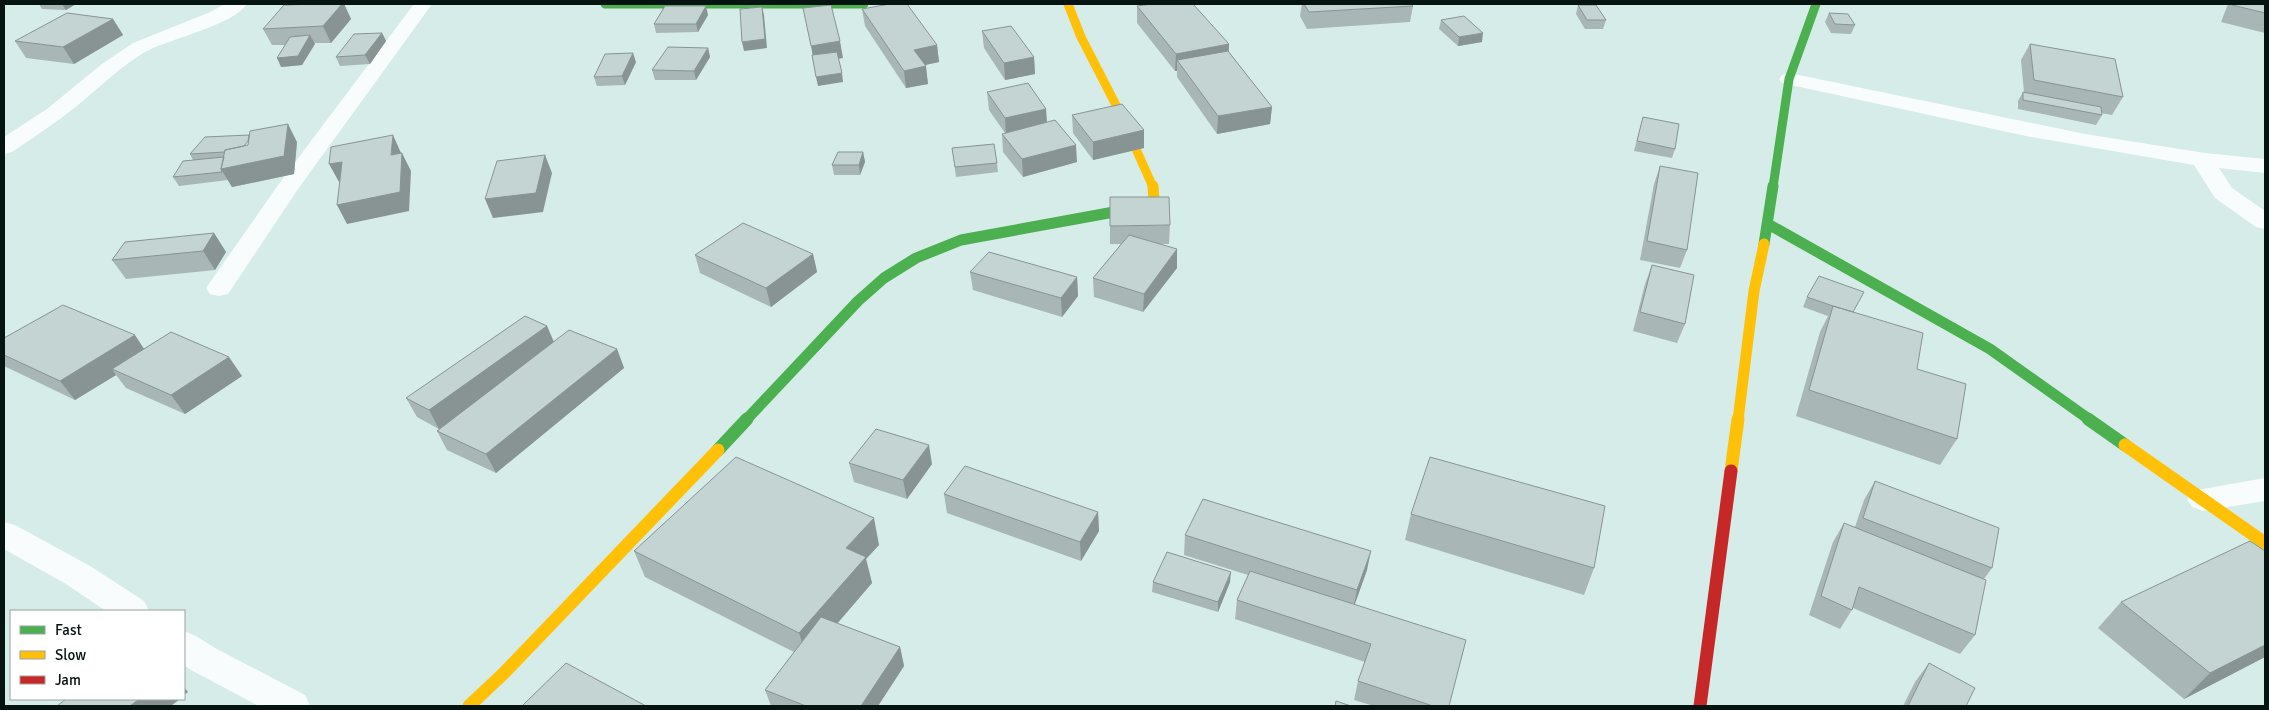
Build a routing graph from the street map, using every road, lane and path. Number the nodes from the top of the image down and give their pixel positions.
1 (238, 4) edge
2 (423, 4) edge
3 (605, 4) edge
4 (780, 4) edge
5 (864, 4) edge
6 (1068, 4) edge
7 (1816, 4) edge
8 (1789, 79) junction
9 (4, 147) edge
10 (2203, 160) junction
11 (2265, 166) edge
12 (2265, 222) edge
13 (1768, 224) junction
14 (219, 288) dead end
15 (2265, 489) edge
16 (2203, 499) junction
17 (4, 534) edge
18 (2265, 543) edge
19 (130, 610) edge
20 (185, 647) edge
21 (292, 706) edge
22 (469, 706) edge
23 (1700, 706) edge

1 - 9 street
2 - 14 street
3 - 4 street
4 - 5 street
6 - 22 street
7 - 8 street
8 - 10 street
8 - 13 street
10 - 11 street
10 - 12 street
13 - 16 street
13 - 23 street
15 - 16 street
16 - 18 street
17 - 19 street
20 - 21 street

